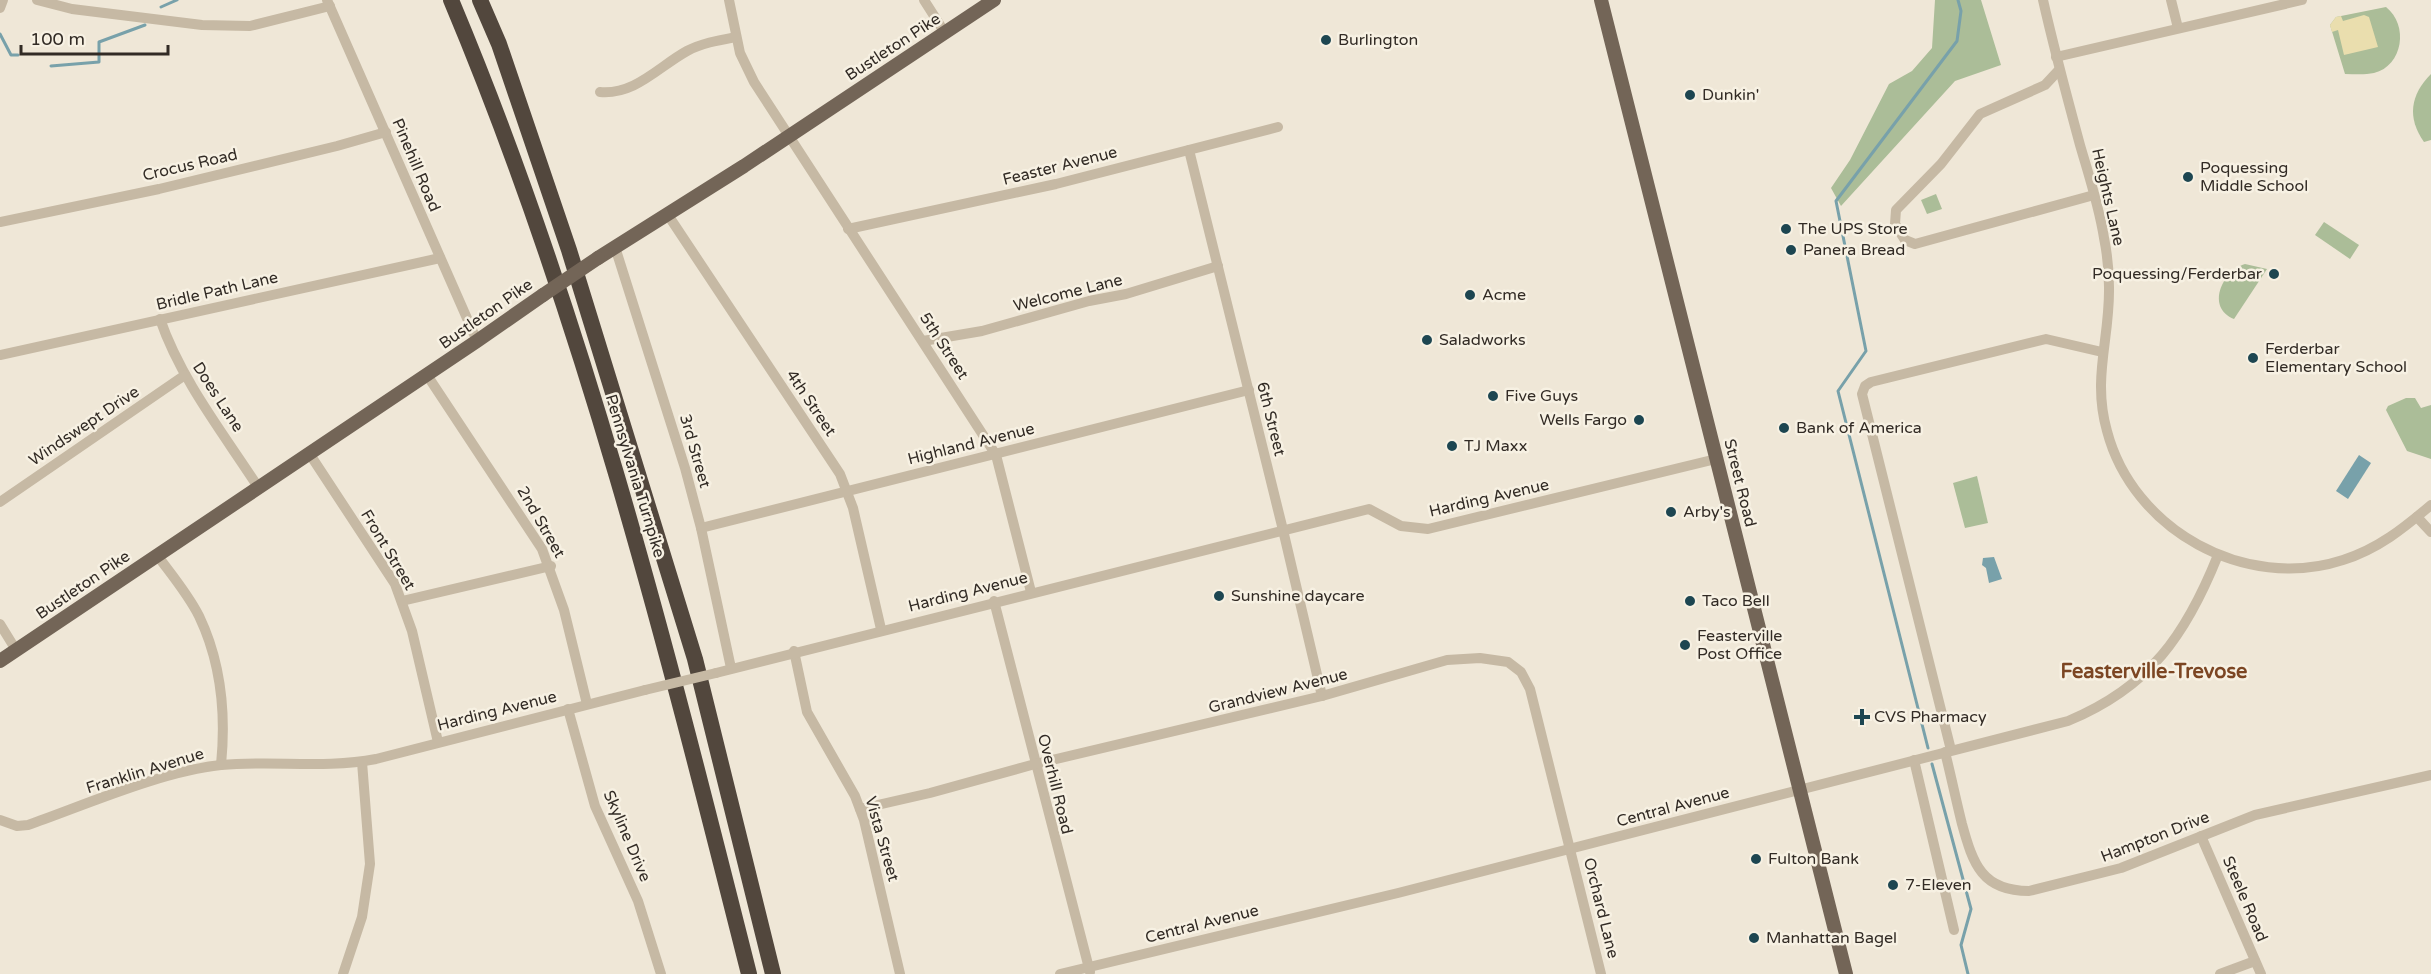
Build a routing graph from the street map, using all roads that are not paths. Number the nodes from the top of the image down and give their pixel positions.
1 (3, 0) edge
2 (37, 0) edge
3 (451, 0) edge
4 (480, 0) edge
5 (729, 0) edge
6 (924, 0) edge
7 (994, 0) edge
8 (1601, 0) edge
9 (2043, 0) edge
10 (2171, 0) edge
11 (2301, 0) edge
12 (329, 3) edge
13 (0, 8) edge
14 (2178, 28) junction
15 (945, 33) junction
16 (736, 37) junction
17 (2056, 57) junction
18 (2059, 70) junction
19 (600, 92) dead end
20 (1278, 127) dead end
21 (386, 132) junction
22 (788, 137) junction
23 (1189, 150) junction
24 (2094, 195) junction
25 (668, 215) junction
26 (0, 222) edge
27 (848, 229) junction
28 (615, 247) junction
29 (440, 258) junction
30 (1218, 266) junction
31 (160, 319) junction
32 (477, 341) junction
33 (923, 341) junction
34 (2102, 352) junction
35 (0, 355) edge
36 (185, 375) junction
37 (427, 375) junction
38 (1249, 390) junction
39 (309, 453) junction
40 (996, 455) junction
41 (1716, 459) junction
42 (258, 487) junction
43 (847, 491) junction
44 (0, 502) edge
45 (2431, 505) edge
46 (2417, 517) junction
47 (701, 528) junction
48 (1284, 530) junction
49 (2431, 532) edge
50 (157, 555) junction
51 (2218, 555) junction
52 (550, 566) junction
53 (1031, 592) junction
54 (402, 601) junction
55 (994, 601) junction
56 (0, 624) edge
57 (881, 629) junction
58 (16, 650) junction
59 (794, 651) junction
60 (0, 661) edge
61 (731, 668) junction
62 (1322, 696) junction
63 (587, 704) junction
64 (568, 709) junction
65 (438, 741) junction
66 (1948, 751) junction
67 (1914, 760) junction
68 (362, 762) junction
69 (1035, 764) junction
70 (220, 765) junction
71 (2431, 775) edge
72 (1800, 790) junction
73 (860, 809) junction
74 (0, 820) edge
75 (2201, 836) junction
76 (1570, 849) junction
77 (1954, 930) dead end
78 (2255, 961) junction
79 (1090, 970) edge
80 (343, 974) edge
81 (661, 974) edge
82 (749, 974) edge
83 (773, 974) edge
84 (900, 974) edge
85 (1060, 974) edge
86 (1601, 974) edge
87 (1846, 974) edge
88 (2220, 974) edge
89 (2261, 974) edge

1 - 13 street
2 - 12 street
3 - 82 highway, Pennsylvania Turnpike
4 - 83 highway, Pennsylvania Turnpike
5 - 16 street, 5th Street
6 - 15 street
7 - 15 main road, Bustleton Pike
8 - 41 main road, Street Road
9 - 17 street, Heights Lane
10 - 14 street
11 - 14 street
12 - 21 street, Pinehill Road
14 - 17 street
15 - 22 main road, Bustleton Pike
16 - 19 street
16 - 22 street, 5th Street
17 - 18 street, Heights Lane
18 - 24 street, Heights Lane
18 - 24 street
20 - 23 street, Feaster Avenue
21 - 26 street, Crocus Road
21 - 29 street, Pinehill Road
22 - 25 main road, Bustleton Pike
22 - 27 street, 5th Street
23 - 27 street, Feaster Avenue
23 - 30 street, 6th Street
24 - 34 street, Heights Lane
25 - 28 main road, Bustleton Pike
25 - 43 street, 4th Street
27 - 33 street, 5th Street
28 - 32 main road, Bustleton Pike, bridge
28 - 47 street, 3rd Street
29 - 31 street, Bridle Path Lane
29 - 32 street, Pinehill Road
30 - 33 street, Welcome Lane
30 - 38 street, 6th Street
31 - 35 street, Bridle Path Lane
31 - 36 street, Does Lane
32 - 37 main road, Bustleton Pike
33 - 40 street, 5th Street
34 - 51 street, Heights Lane
34 - 66 street, Hampton Drive
36 - 42 street, Does Lane
36 - 44 street, Windswept Drive
37 - 39 main road, Bustleton Pike
37 - 52 street, 2nd Street
38 - 40 street, Highland Avenue
38 - 48 street, 6th Street
39 - 42 main road, Bustleton Pike
39 - 54 street, Front Street
40 - 43 street, Highland Avenue
40 - 53 street, 5th Street
41 - 48 street, Harding Avenue
41 - 72 main road, Street Road
42 - 50 main road, Bustleton Pike
43 - 47 street, Highland Avenue
43 - 57 street, 4th Street
45 - 46 street, Heights Lane
46 - 49 street
46 - 51 street, Heights Lane
47 - 61 street, 3rd Street
48 - 53 street, Harding Avenue
48 - 62 street, 6th Street
50 - 58 main road, Bustleton Pike
50 - 70 street, Franklin Avenue
51 - 66 street, Central Avenue
52 - 54 street
52 - 63 street, 2nd Street
53 - 55 street, Harding Avenue
54 - 65 street, Front Street
55 - 57 street, Harding Avenue
55 - 69 street, Overhill Road
56 - 58 street
57 - 59 street, Harding Avenue
58 - 60 main road, Bustleton Pike
59 - 61 street, Harding Avenue
59 - 73 street, Vista Street
61 - 63 street, Harding Avenue, bridge
62 - 69 street, Grandview Avenue
62 - 76 street, Grandview Avenue
63 - 64 street, Harding Avenue
64 - 65 street, Harding Avenue
64 - 81 street, Skyline Drive
65 - 68 street, Harding Avenue
66 - 67 street, Central Avenue
66 - 75 street, Hampton Drive
67 - 72 street, Central Avenue
67 - 77 street
68 - 70 street, Harding Avenue
68 - 80 street
69 - 73 street, Grandview Avenue
69 - 79 street, Overhill Road
70 - 74 street, Franklin Avenue
71 - 75 street, Hampton Drive
72 - 76 street, Central Avenue
72 - 87 main road, Street Road
73 - 84 street, Vista Street
75 - 78 street, Steele Road
76 - 79 street, Central Avenue
76 - 86 street, Orchard Lane
78 - 88 street
78 - 89 street, Steele Road
79 - 85 street, Central Avenue

